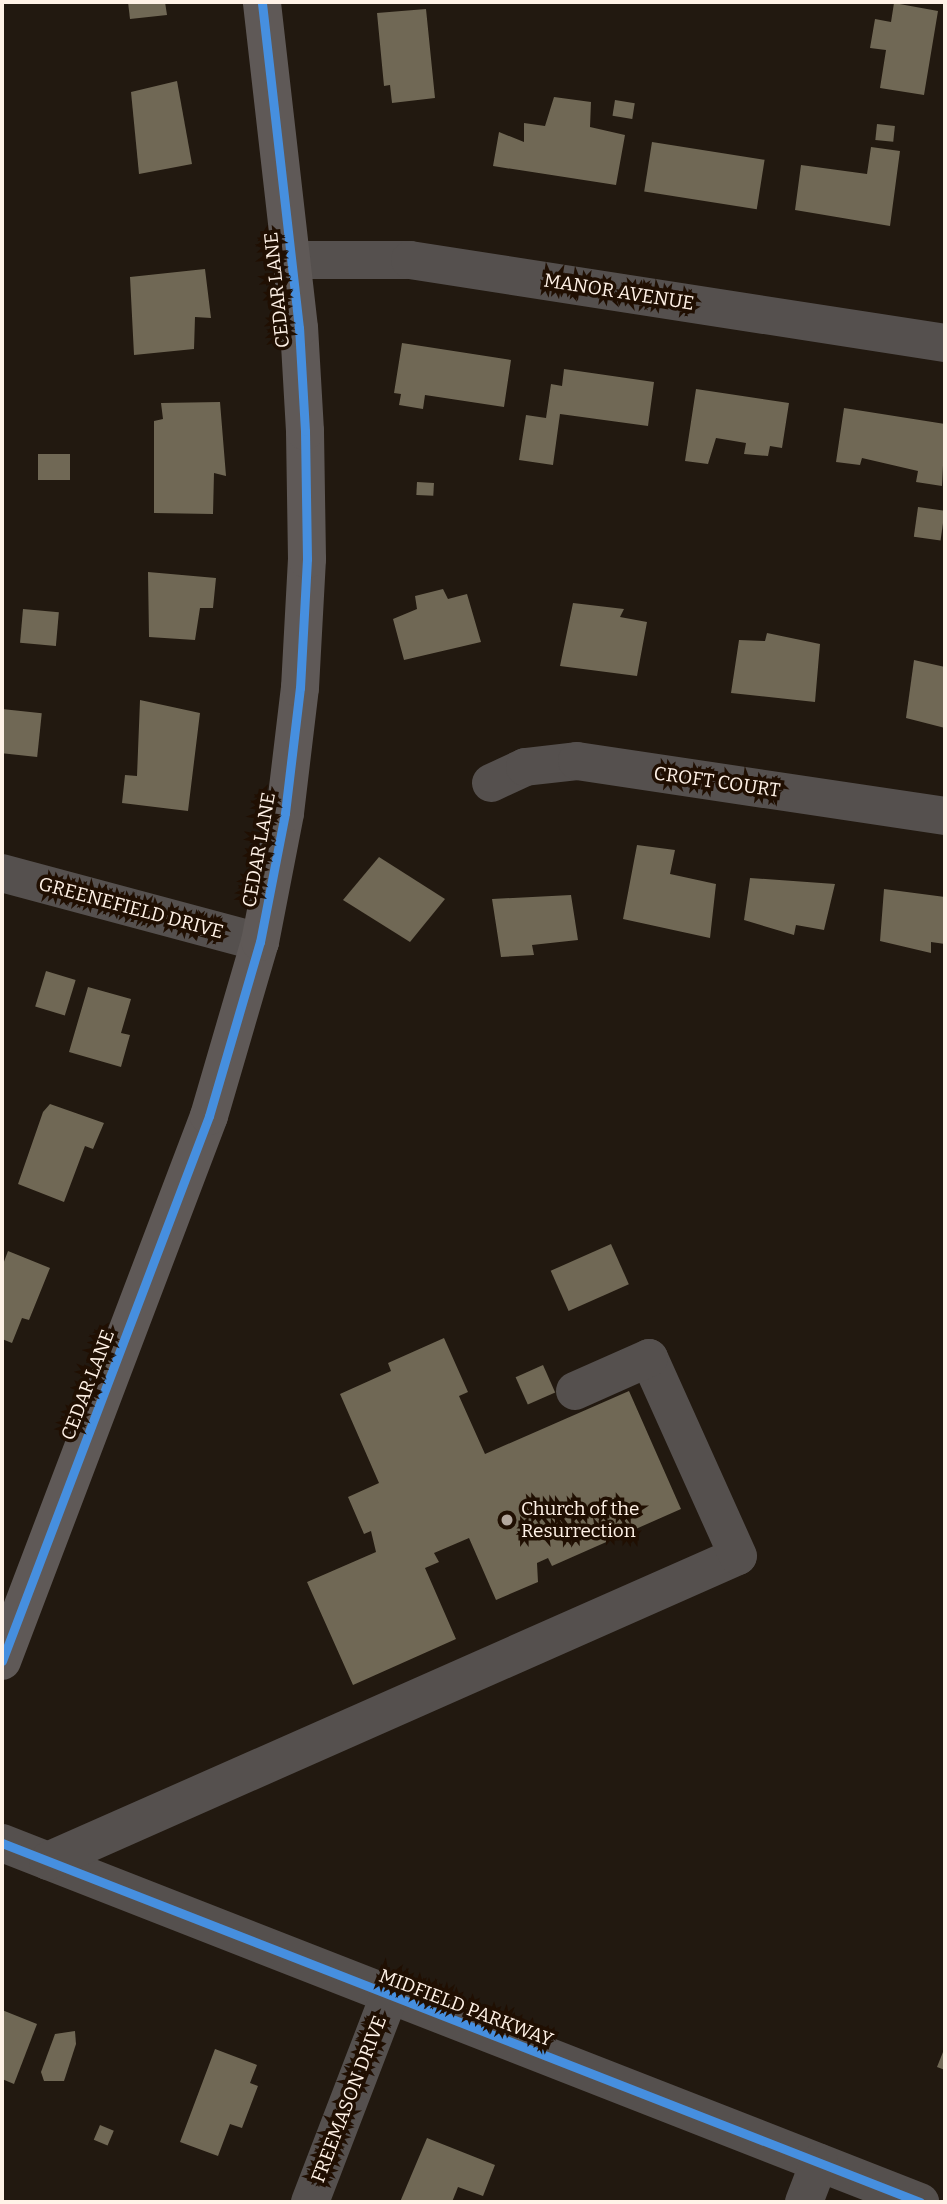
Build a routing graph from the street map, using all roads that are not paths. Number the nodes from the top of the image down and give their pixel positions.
1 (262, 2) edge
2 (292, 260) junction
3 (945, 343) edge
4 (491, 783) dead end
5 (945, 816) edge
6 (2, 873) edge
7 (260, 942) junction
8 (575, 1391) dead end
9 (2, 1661) edge
10 (2, 1843) edge
11 (48, 1861) junction
12 (389, 1996) junction
13 (819, 2163) junction
14 (310, 2202) edge
15 (804, 2202) edge
16 (920, 2202) edge

1 - 2 main road, CEDAR LANE
2 - 3 street, MANOR AVENUE
2 - 7 main road, CEDAR LANE
4 - 5 street, CROFT COURT
6 - 7 street, GREENEFIELD DRIVE
7 - 9 main road, CEDAR LANE
8 - 11 street
10 - 11 street, MIDFIELD PARKWAY
11 - 12 street, MIDFIELD PARKWAY
12 - 13 street, MIDFIELD PARKWAY
12 - 14 street, FREEMASON DRIVE
13 - 15 street
13 - 16 street, MIDFIELD PARKWAY

